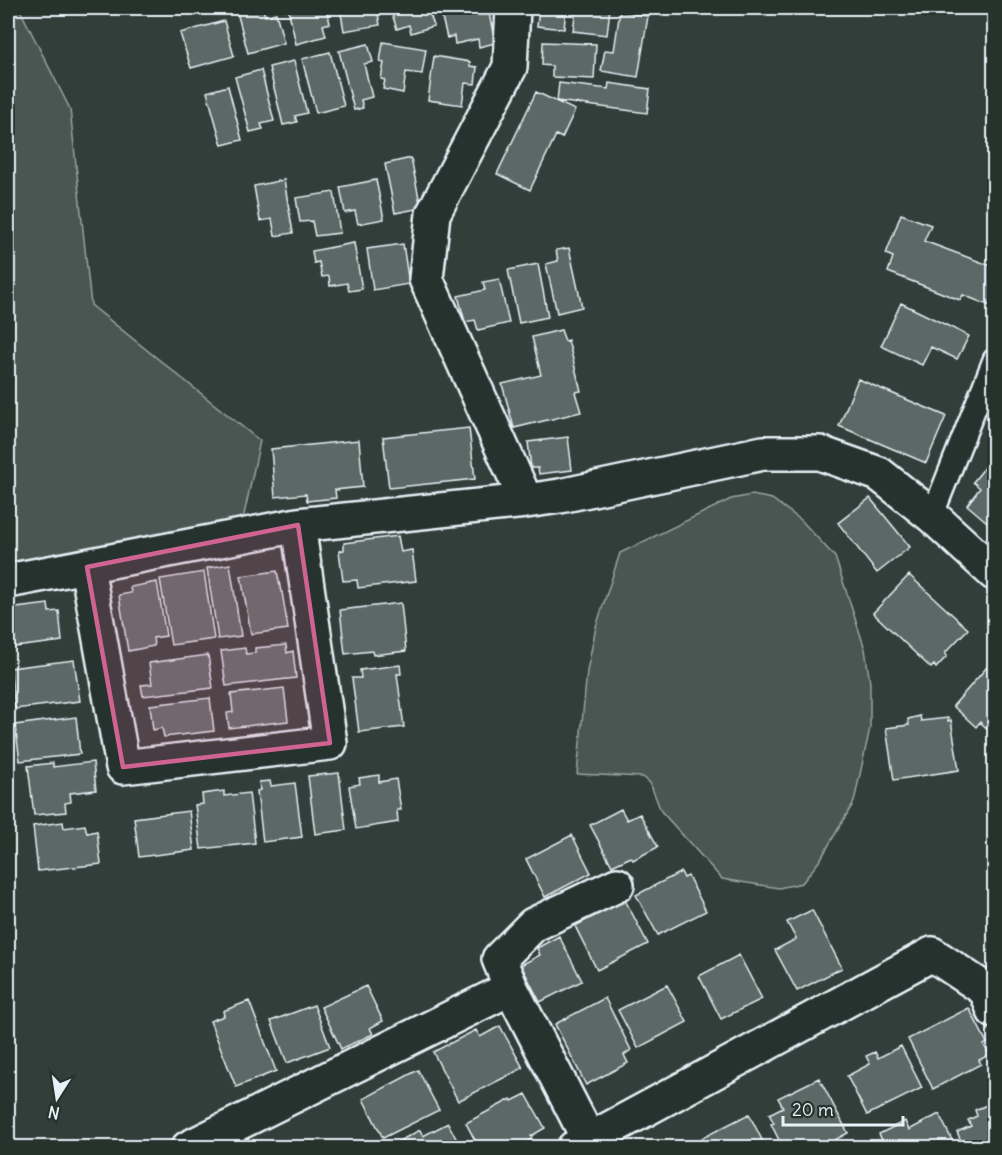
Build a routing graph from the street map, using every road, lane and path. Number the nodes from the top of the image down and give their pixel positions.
1 (513, 8) edge
2 (994, 360) edge
3 (526, 501) junction
4 (932, 516) junction
5 (298, 525) junction
6 (87, 567) junction
7 (994, 573) edge
8 (8, 582) edge
9 (618, 885) dead end
10 (511, 988) junction
11 (994, 1011) edge
12 (585, 1145) edge
13 (188, 1148) edge

1 - 3 street
2 - 4 lane
3 - 4 street
3 - 5 street
4 - 7 street
5 - 6 street
5 - 6 street
6 - 8 street
9 - 10 street
10 - 12 street
10 - 13 street
11 - 12 street

